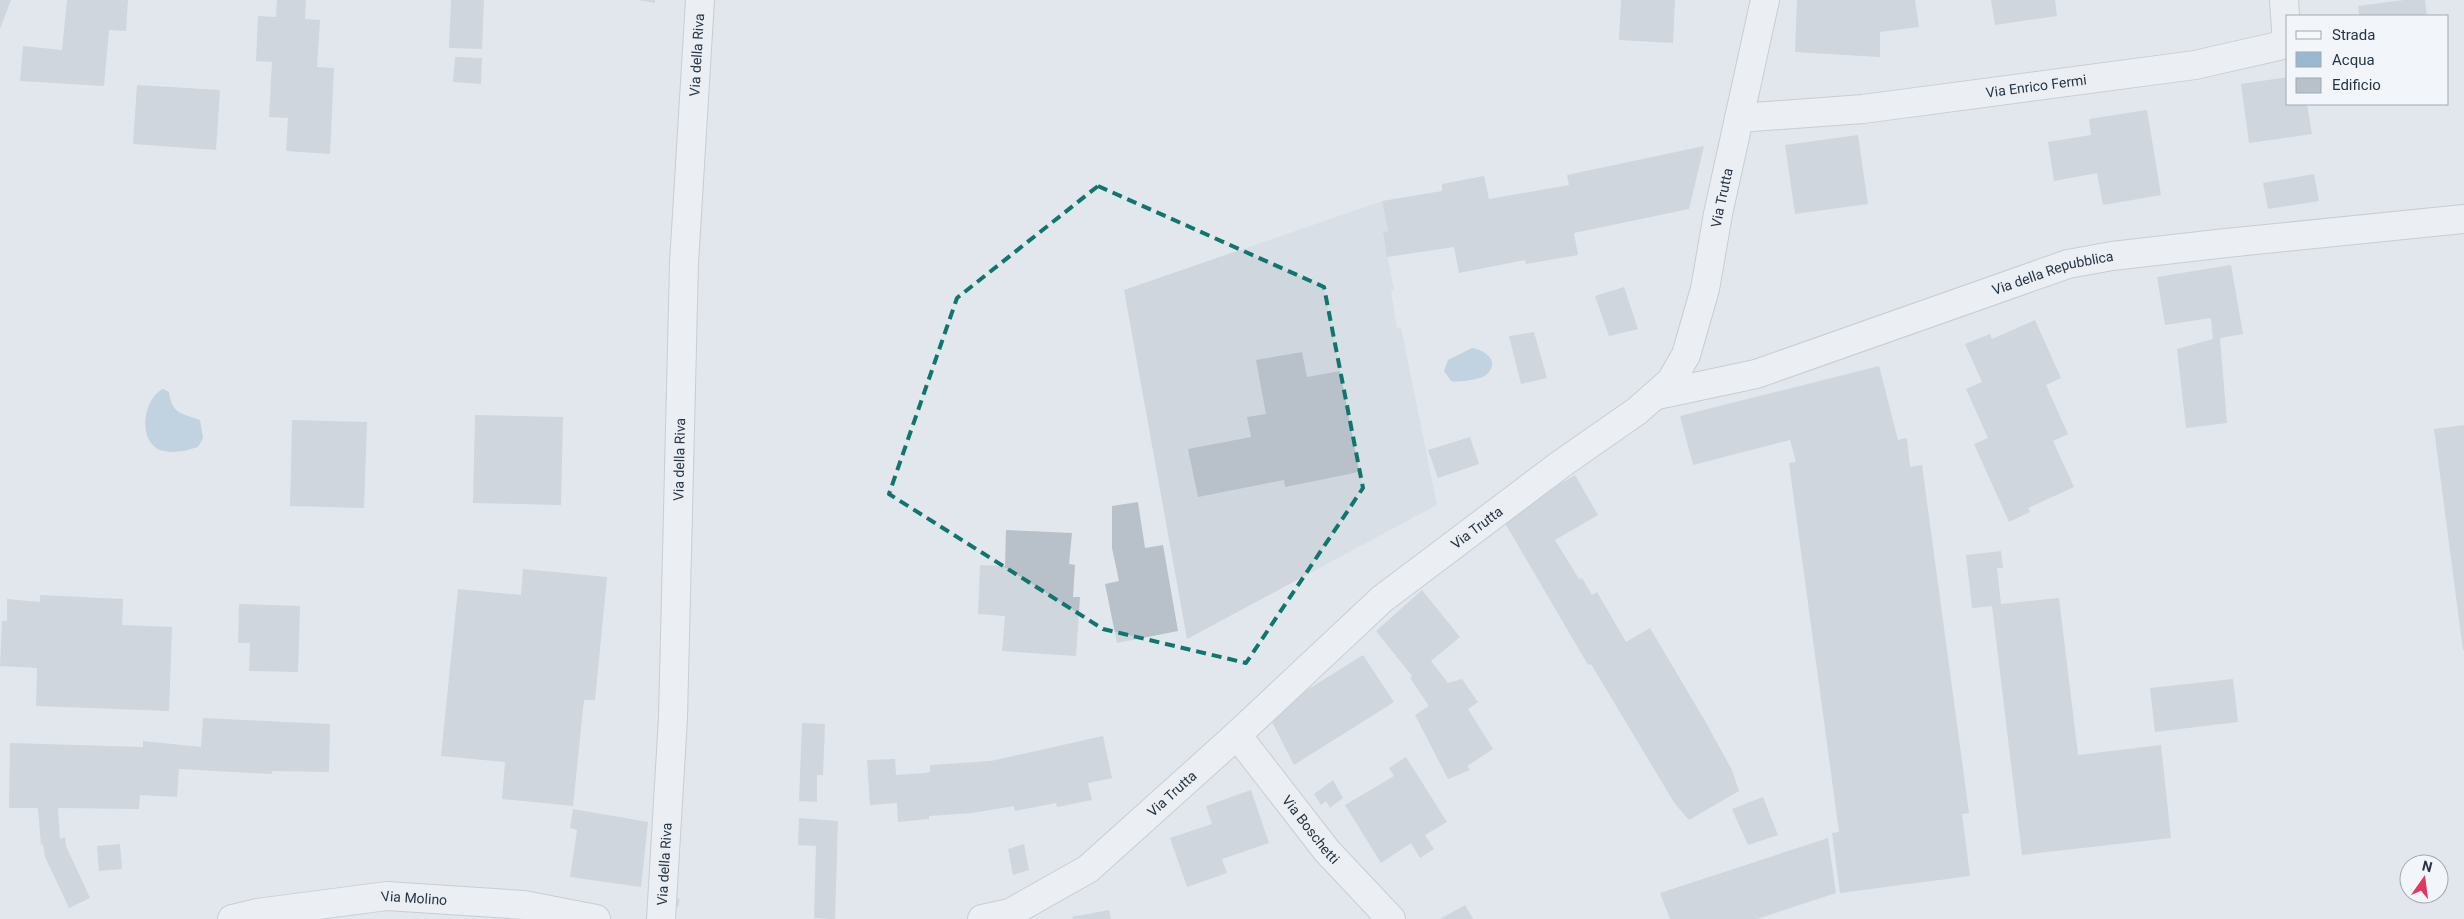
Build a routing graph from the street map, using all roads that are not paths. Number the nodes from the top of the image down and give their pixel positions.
1 (700, 0) edge
2 (1766, 0) edge
3 (2284, 0) edge
4 (2286, 29) edge
5 (2286, 44) edge
6 (1739, 118) junction
7 (2464, 218) edge
8 (1657, 395) junction
9 (1237, 735) junction
10 (232, 919) edge
11 (596, 919) edge
12 (661, 919) edge
13 (982, 919) edge
14 (1391, 919) edge

1 - 12 street, Via della Riva
2 - 6 street, Via Trutta
3 - 4 street, Via Enrico Fermi
5 - 6 street, Via Enrico Fermi
6 - 8 street, Via Trutta
7 - 8 street, Via della Repubblica
8 - 9 street, Via Trutta
9 - 13 street, Via Trutta
9 - 14 street, Via Boschetti
10 - 11 street, Via Molino

